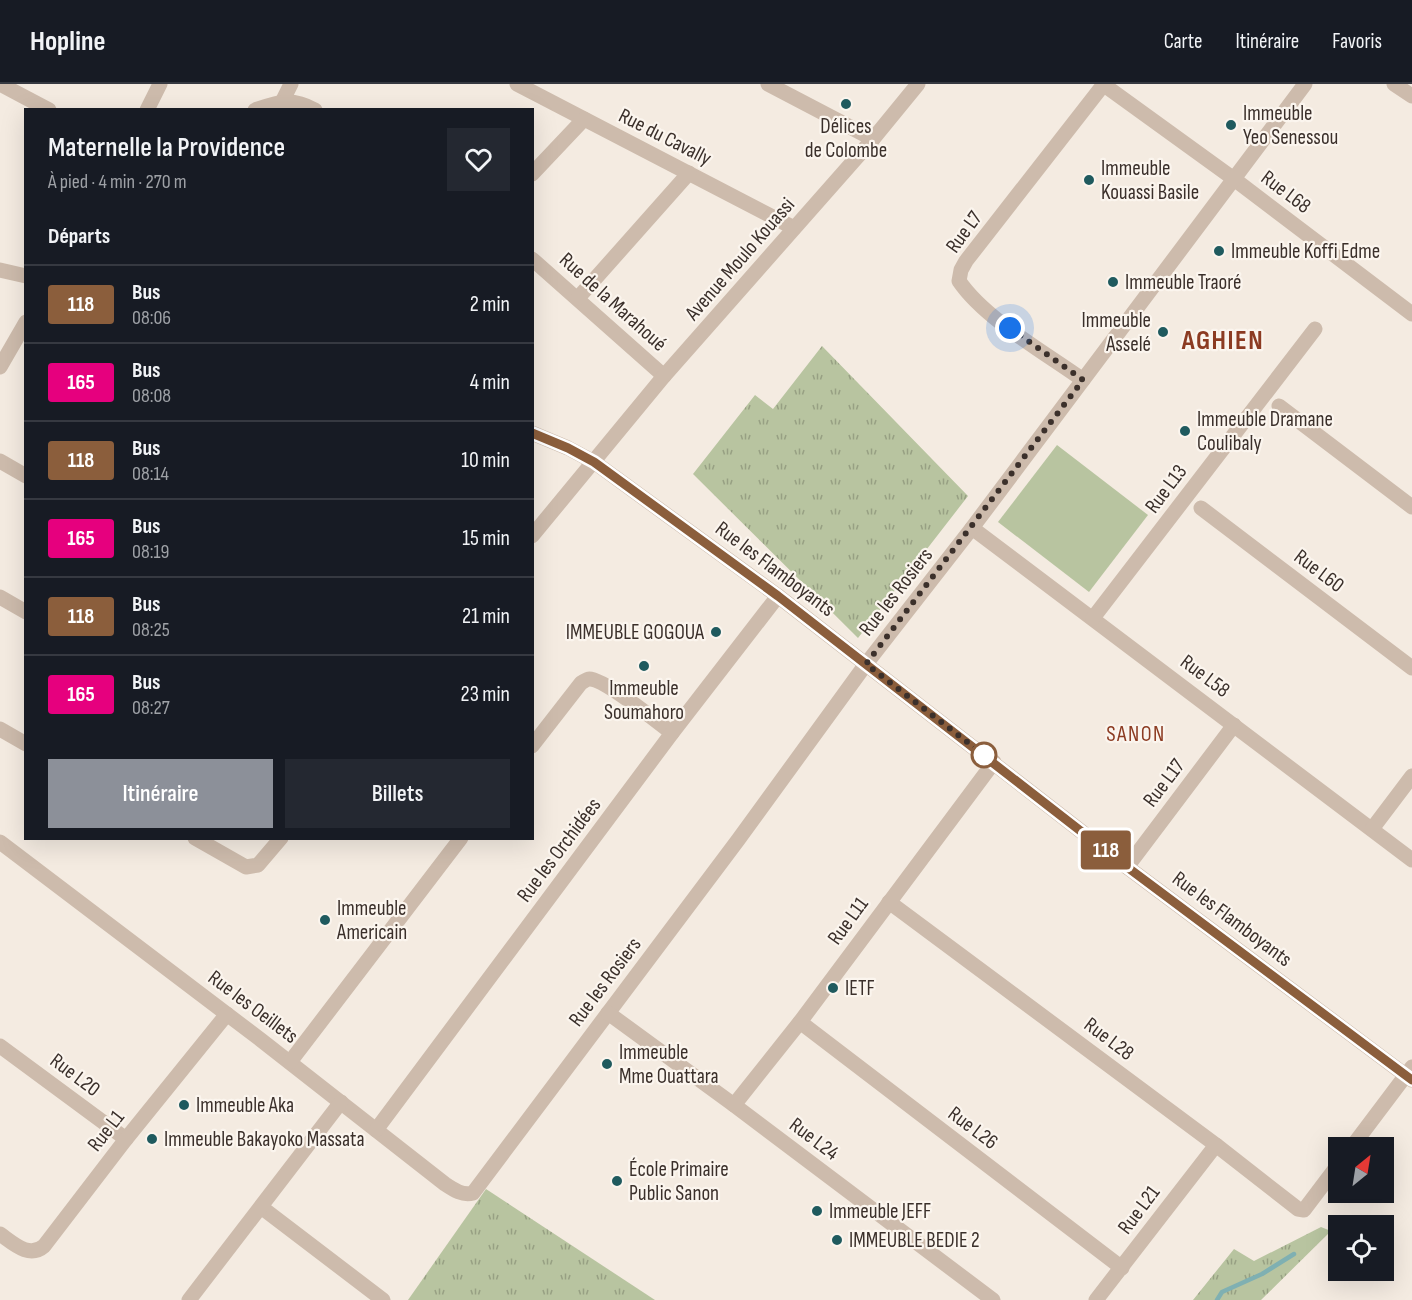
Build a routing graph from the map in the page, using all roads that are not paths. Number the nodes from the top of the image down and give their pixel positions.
1 (0, 84) edge
2 (160, 84) edge
3 (291, 84) edge
4 (517, 84) edge
5 (768, 84) edge
6 (918, 84) edge
7 (1104, 84) edge
8 (1305, 84) edge
9 (1394, 84) edge
10 (28, 90) edge
11 (1412, 96) edge
12 (282, 102) junction
13 (47, 108) edge
14 (148, 108) edge
15 (262, 108) edge
16 (311, 108) edge
17 (584, 119) junction
18 (873, 139) junction
19 (534, 172) edge
20 (689, 173) junction
21 (1234, 179) junction
22 (794, 228) junction
23 (534, 261) edge
24 (0, 270) edge
25 (24, 276) edge
26 (578, 298) junction
27 (1412, 314) edge
28 (24, 325) edge
29 (1315, 328) dead end
30 (0, 367) edge
31 (664, 376) junction
32 (1083, 380) junction
33 (1279, 406) dead end
34 (534, 434) edge
35 (0, 461) edge
36 (594, 462) junction
37 (24, 475) edge
38 (1412, 507) edge
39 (1201, 508) dead end
40 (972, 528) junction
41 (534, 534) edge
42 (778, 596) junction
43 (0, 597) edge
44 (24, 611) edge
45 (1094, 618) junction
46 (866, 664) junction
47 (1412, 668) edge
48 (1234, 725) junction
49 (0, 729) edge
50 (672, 734) junction
51 (24, 743) edge
52 (534, 743) edge
53 (994, 762) junction
54 (1412, 776) edge
55 (1372, 829) junction
56 (199, 840) edge
57 (279, 840) edge
58 (459, 840) edge
59 (0, 842) edge
60 (1412, 860) edge
61 (1127, 867) junction
62 (889, 902) junction
63 (608, 1013) junction
64 (227, 1014) junction
65 (800, 1022) junction
66 (0, 1046) edge
67 (290, 1062) junction
68 (1410, 1074) edge
69 (341, 1102) junction
70 (734, 1105) junction
71 (376, 1130) junction
72 (1360, 1137) edge
73 (126, 1139) junction
74 (1216, 1145) junction
75 (1328, 1178) edge
76 (480, 1186) joint
77 (261, 1207) junction
78 (5, 1238) edge
79 (1122, 1268) junction
80 (189, 1300) edge
81 (383, 1300) edge
82 (993, 1300) edge
83 (1096, 1300) edge

1 - 10 street
2 - 14 street
3 - 12 street
4 - 17 street, Rue du Cavally
5 - 18 street
6 - 18 street, Avenue Moulo Kouassi
7 - 21 street, Rue L68
7 - 32 street, Rue L7
8 - 21 street, Rue les Rosiers
9 - 11 street
10 - 13 street
12 - 15 street
12 - 16 street
17 - 19 street
17 - 20 street, Rue du Cavally
18 - 22 street, Avenue Moulo Kouassi
20 - 22 street, Rue du Cavally
20 - 26 street
21 - 27 street, Rue L68
21 - 32 street, Rue les Rosiers
22 - 31 street, Avenue Moulo Kouassi
23 - 26 street, Rue de la Marahoué
24 - 25 street
26 - 31 street, Rue de la Marahoué
28 - 30 street
29 - 45 street, Rue L13
31 - 36 street, Avenue Moulo Kouassi
32 - 40 street, Rue les Rosiers
33 - 38 street
34 - 36 street, Rue les Flamboyants
35 - 37 street
36 - 41 street, Avenue Moulo Kouassi
36 - 42 street, Rue les Flamboyants
39 - 47 street, Rue L60
40 - 45 street, Rue L58
40 - 46 street, Rue les Rosiers
42 - 46 street, Rue les Flamboyants
42 - 50 street, Rue les Orchidées
43 - 44 street
45 - 48 street, Rue L58
46 - 53 street, Rue les Flamboyants
46 - 63 street, Rue les Rosiers
48 - 55 street, Rue L58
48 - 61 street, Rue L17
49 - 51 street
50 - 52 street
50 - 71 street, Rue les Orchidées
53 - 61 street, Rue les Flamboyants
53 - 62 street, Rue L11
54 - 55 street
55 - 60 street, Rue L58
56 - 57 street
58 - 67 street
59 - 64 street, Rue les Oeillets
61 - 68 street, Rue les Flamboyants
62 - 65 street, Rue L11
62 - 74 street, Rue L28
63 - 70 street, Rue L24
63 - 76 street, Rue les Rosiers
64 - 67 street, Rue les Oeillets
64 - 73 street, Rue L1
65 - 70 street, Rue L11
65 - 79 street, Rue L26
66 - 73 street, Rue L20
67 - 69 street, Rue les Oeillets
68 - 72 street
69 - 71 street, Rue les Oeillets
69 - 77 street
70 - 82 street, Rue L24
71 - 76 street, Rue les Oeillets
73 - 78 street, Rue L1
74 - 75 street, Rue L28
74 - 79 street, Rue L21
77 - 80 street
77 - 81 street
79 - 83 street, Rue L21

